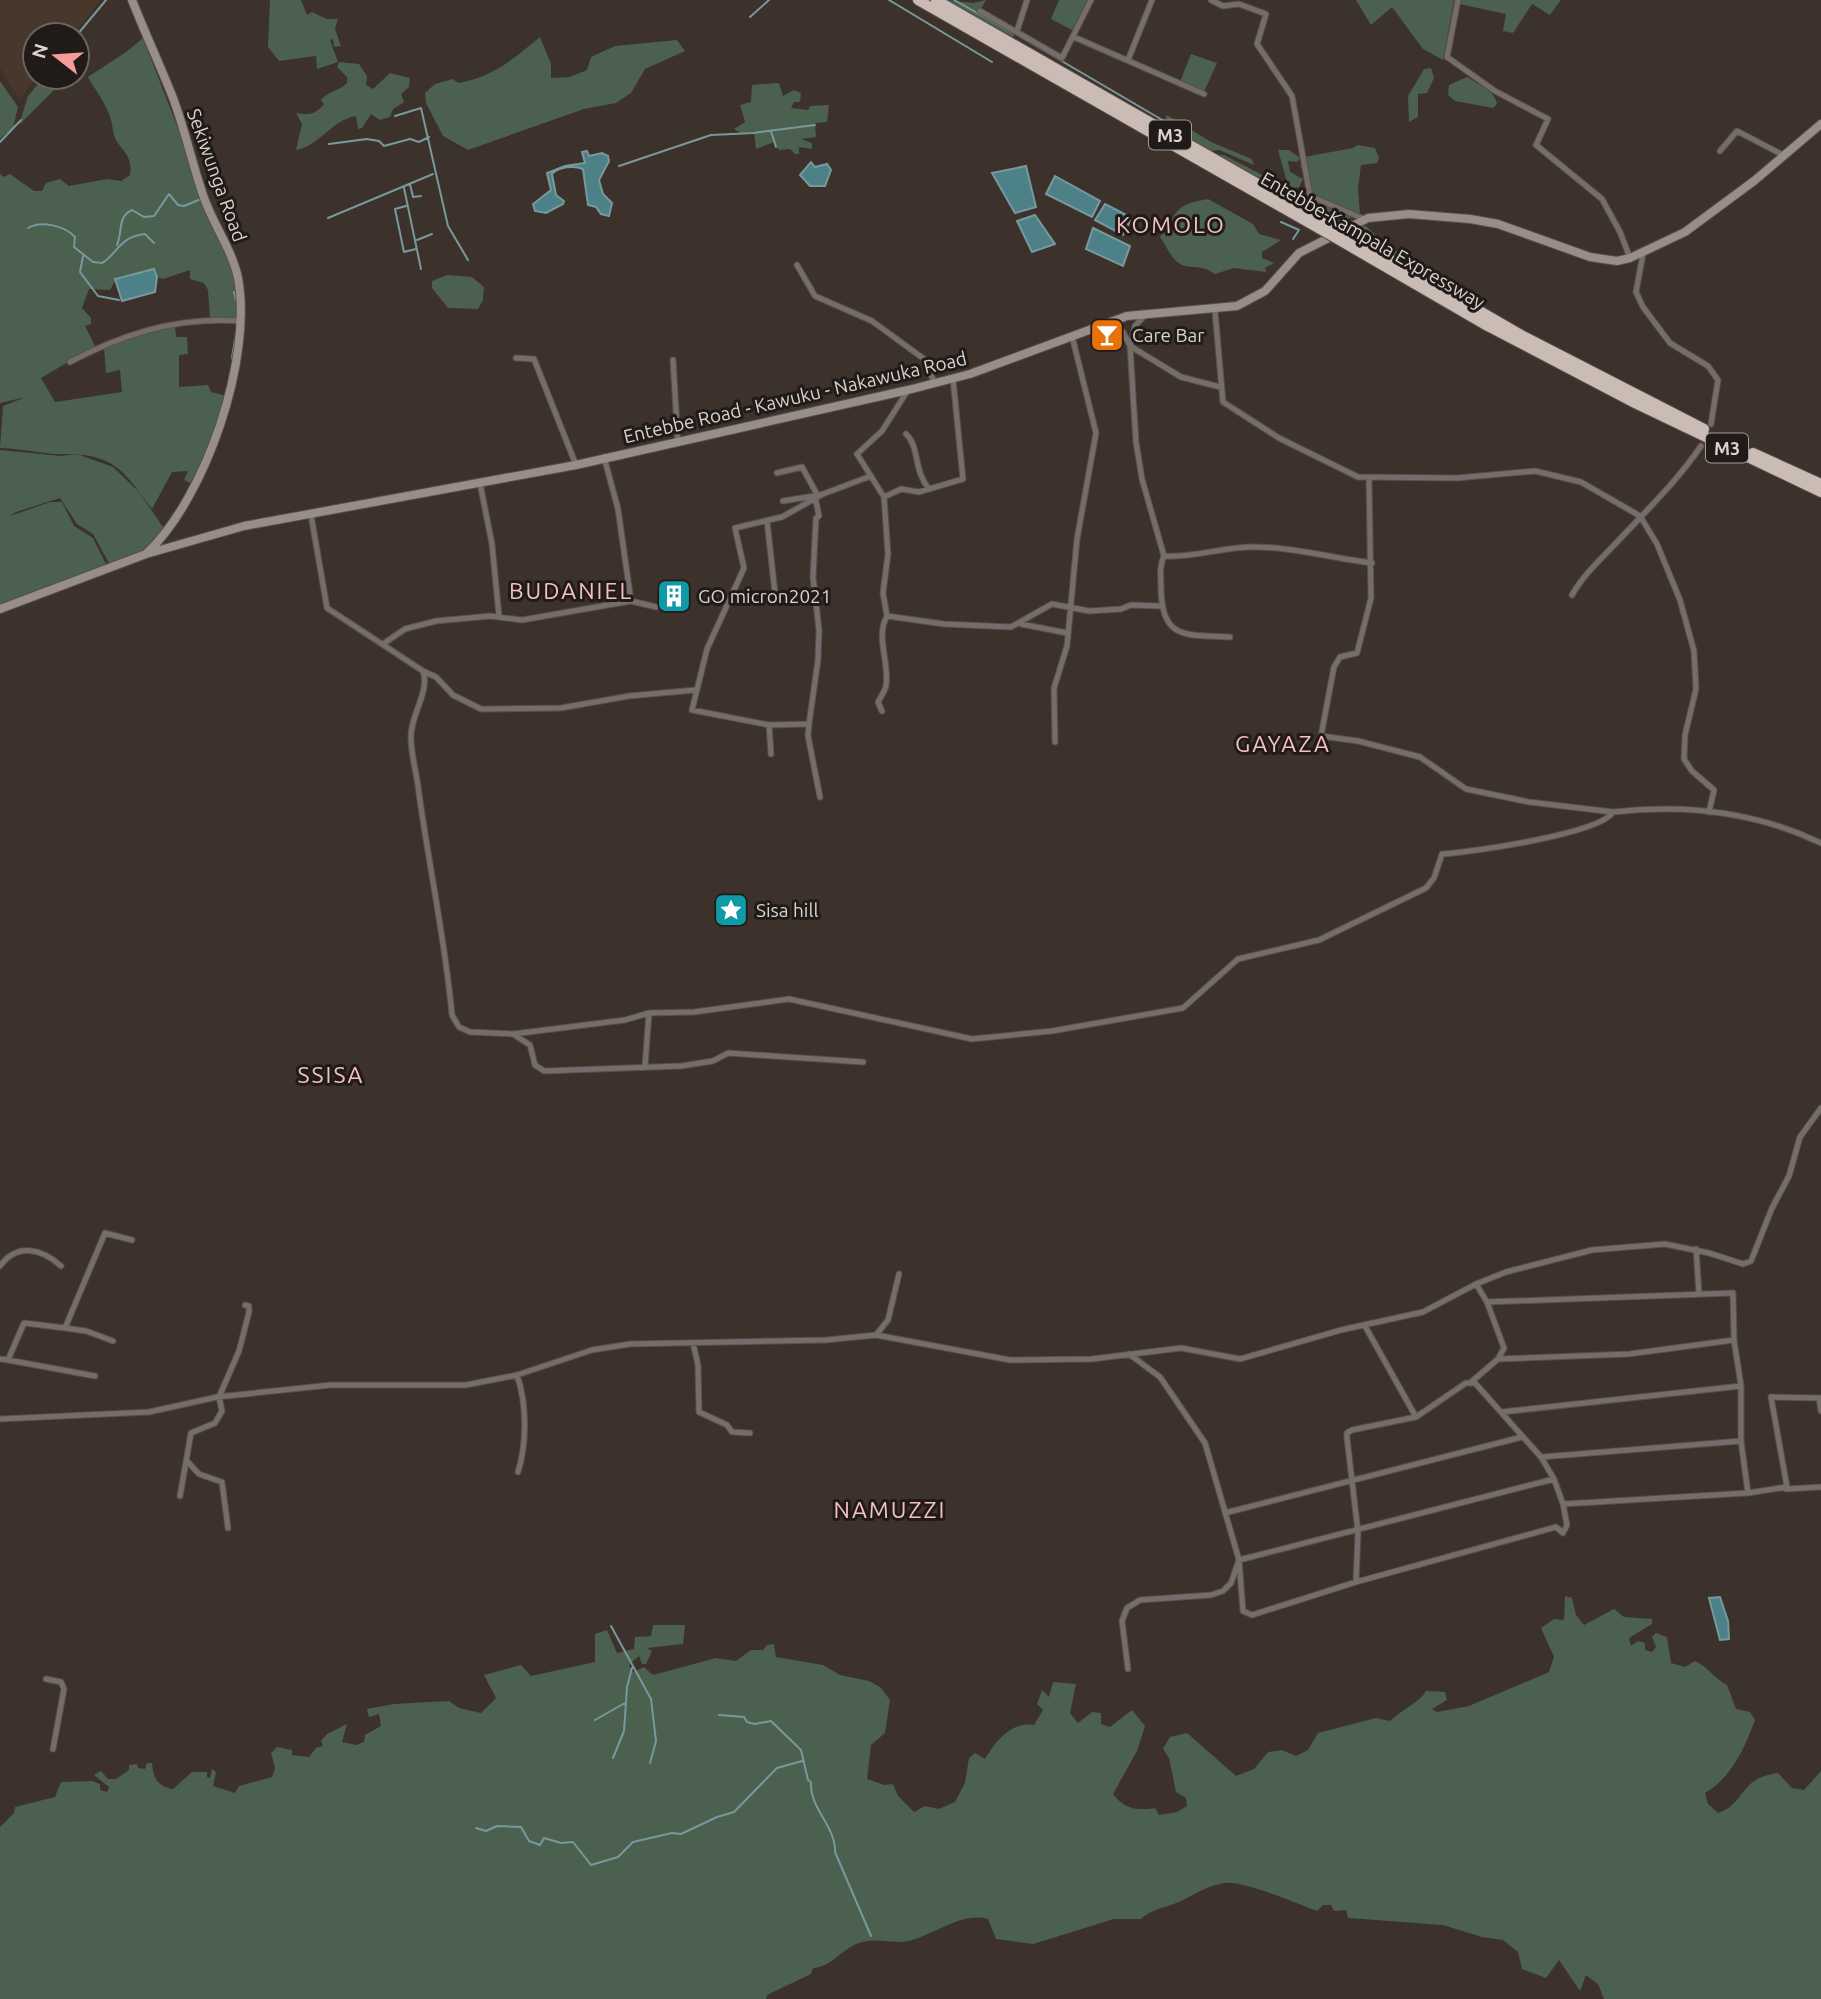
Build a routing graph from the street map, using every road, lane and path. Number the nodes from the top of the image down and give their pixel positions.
1 (132, 0) edge
2 (918, 0) edge
3 (936, 0) edge
4 (1027, 0) edge
5 (1091, 0) edge
6 (1152, 0) edge
7 (1211, 0) edge
8 (1458, 0) edge
9 (1239, 2) edge
10 (980, 11) dead end
11 (1017, 31) junction
12 (1074, 37) junction
13 (1128, 60) junction
14 (1204, 94) dead end
15 (1821, 124) edge
16 (1720, 151) dead end
17 (1785, 156) junction
18 (1364, 219) junction
19 (1323, 226) junction
20 (1345, 238) junction
21 (1643, 254) junction
22 (1630, 258) junction
23 (797, 265) dead end
24 (1215, 311) junction
25 (1145, 315) junction
26 (240, 321) junction
27 (1107, 323) junction
28 (1072, 336) junction
29 (1130, 346) junction
30 (516, 358) dead end
31 (673, 359) dead end
32 (70, 362) dead end
33 (953, 379) junction
34 (935, 384) junction
35 (1220, 387) junction
36 (908, 390) junction
37 (1711, 424) dead end
38 (906, 434) dead end
39 (678, 443) junction
40 (1702, 446) dead end
41 (604, 457) junction
42 (576, 465) junction
43 (777, 472) dead end
44 (871, 476) junction
45 (1369, 479) junction
46 (480, 483) junction
47 (1821, 484) edge
48 (929, 489) junction
49 (1821, 492) edge
50 (819, 497) junction
51 (884, 497) junction
52 (783, 500) dead end
53 (311, 515) junction
54 (1640, 516) junction
55 (767, 521) junction
56 (166, 534) junction
57 (178, 545) junction
58 (146, 554) junction
59 (1164, 556) junction
60 (1372, 563) junction
61 (775, 593) dead end
62 (1572, 595) dead end
63 (631, 601) junction
64 (1160, 606) junction
65 (656, 607) dead end
66 (1070, 607) junction
67 (0, 609) edge
68 (499, 615) junction
69 (887, 616) junction
70 (1021, 624) junction
71 (1067, 632) junction
72 (1230, 637) dead end
73 (383, 644) junction
74 (423, 671) junction
75 (695, 690) junction
76 (882, 711) dead end
77 (809, 724) junction
78 (769, 725) junction
79 (1055, 742) dead end
80 (771, 754) dead end
81 (820, 797) dead end
82 (1613, 812) junction
83 (1709, 812) junction
84 (1821, 843) edge
85 (649, 1013) junction
86 (513, 1034) junction
87 (863, 1062) dead end
88 (645, 1066) junction
89 (1820, 1114) edge
90 (132, 1240) dead end
91 (1696, 1250) junction
92 (0, 1266) edge
93 (61, 1266) dead end
94 (899, 1274) dead end
95 (1475, 1284) junction
96 (1699, 1294) junction
97 (1487, 1302) junction
98 (245, 1306) dead end
99 (1365, 1326) junction
100 (65, 1328) junction
101 (876, 1335) junction
102 (1734, 1340) junction
103 (113, 1341) dead end
104 (693, 1343) junction
105 (1129, 1354) junction
106 (0, 1359) edge
107 (1498, 1359) junction
108 (8, 1360) junction
109 (517, 1375) junction
110 (95, 1376) dead end
111 (1471, 1383) junction
112 (1741, 1386) junction
113 (219, 1396) junction
114 (1820, 1398) edge
115 (1821, 1411) edge
116 (1502, 1412) junction
117 (1416, 1417) junction
118 (0, 1419) edge
119 (750, 1433) dead end
120 (1522, 1437) junction
121 (1741, 1441) junction
122 (1541, 1457) junction
123 (187, 1461) junction
124 (518, 1472) dead end
125 (1554, 1479) junction
126 (1350, 1482) junction
127 (1821, 1487) edge
128 (1786, 1489) junction
129 (1748, 1493) junction
130 (180, 1496) dead end
131 (1563, 1504) junction
132 (1225, 1513) junction
133 (228, 1528) dead end
134 (1358, 1532) junction
135 (1239, 1560) junction
136 (1356, 1582) junction
137 (1128, 1670) dead end
138 (46, 1679) dead end
139 (53, 1749) dead end

1 - 26 main road, Sekiwunga Road
2 - 19 highway, Entebbe-Kampala Expressway / M3
3 - 19 highway, Entebbe-Kampala Expressway / M3
4 - 11 street
5 - 12 street
6 - 13 street
7 - 9 street
8 - 22 street
9 - 18 street
10 - 11 street
11 - 12 street
12 - 13 street
13 - 14 street
15 - 17 main road, Entebbe Road - Kawuku - Nakawuka Road
16 - 17 street
17 - 21 main road, Entebbe Road - Kawuku - Nakawuka Road
18 - 22 main road, Entebbe Road - Kawuku - Nakawuka Road
18 - 24 main road, Entebbe Road - Kawuku - Nakawuka Road
19 - 20 highway, Entebbe-Kampala Expressway / M3, bridge
20 - 47 highway, Entebbe-Kampala Expressway / M3
20 - 49 highway, Entebbe-Kampala Expressway / M3
21 - 22 main road, Entebbe Road - Kawuku - Nakawuka Road
21 - 37 street
23 - 34 street
24 - 25 main road, Entebbe Road - Kawuku - Nakawuka Road
24 - 35 street
25 - 27 main road, Entebbe Road - Kawuku - Nakawuka Road
25 - 29 street
26 - 32 street
26 - 56 main road, Sekiwunga Road
27 - 28 main road, Entebbe Road - Kawuku - Nakawuka Road
27 - 29 street
28 - 33 main road, Entebbe Road - Kawuku - Nakawuka Road
28 - 66 street
29 - 35 street
29 - 59 street
30 - 42 street
31 - 39 street
33 - 34 main road, Entebbe Road - Kawuku - Nakawuka Road
33 - 48 street
34 - 36 main road, Entebbe Road - Kawuku - Nakawuka Road
35 - 45 street
36 - 39 main road, Entebbe Road - Kawuku - Nakawuka Road
36 - 44 street
38 - 48 street
39 - 41 main road, Entebbe Road - Kawuku - Nakawuka Road
40 - 54 street
41 - 42 main road, Entebbe Road - Kawuku - Nakawuka Road
41 - 63 street
42 - 46 main road, Entebbe Road - Kawuku - Nakawuka Road
43 - 50 street
44 - 50 street
44 - 51 street
45 - 54 street
45 - 60 street
46 - 53 main road, Entebbe Road - Kawuku - Nakawuka Road
46 - 68 street
48 - 51 street
50 - 52 street
50 - 55 street
50 - 77 street
51 - 69 street
53 - 57 main road, Entebbe Road - Kawuku - Nakawuka Road
53 - 73 street
54 - 62 street
54 - 83 street
55 - 61 street
55 - 75 street
56 - 57 main road
56 - 58 main road, Sekiwunga Road
57 - 58 main road, Entebbe Road - Kawuku - Nakawuka Road
58 - 67 main road, Entebbe Road - Kawuku - Nakawuka Road
59 - 60 street
59 - 64 street
60 - 82 street
63 - 65 street
63 - 68 street
64 - 66 street
64 - 72 street
66 - 70 street
66 - 71 street
68 - 73 street
69 - 70 street
69 - 76 street
70 - 71 street
71 - 79 street
73 - 74 street
74 - 75 street
74 - 86 street
75 - 78 street
77 - 78 street
77 - 81 street
78 - 80 street
82 - 83 street
82 - 85 street
83 - 84 street
85 - 86 street
85 - 88 street
86 - 88 street
87 - 88 street
89 - 91 street
90 - 100 street
91 - 95 street
91 - 96 street
92 - 93 street
94 - 101 street
95 - 97 street
95 - 99 street
96 - 97 street
96 - 102 street
97 - 107 street
98 - 113 street
99 - 105 street
99 - 117 street
100 - 103 street
100 - 108 street
101 - 104 street
101 - 105 street
102 - 107 street
102 - 112 street
104 - 109 street
104 - 119 street
105 - 132 street
106 - 108 street
107 - 111 street
108 - 110 street
109 - 113 street
109 - 124 street
111 - 116 street
111 - 117 street
112 - 116 street
112 - 121 street
113 - 118 street
113 - 123 street
114 - 115 street
114 - 128 street
116 - 120 street
117 - 126 street
120 - 122 street
120 - 126 street
121 - 122 street
121 - 129 street
122 - 125 street
123 - 130 street
123 - 133 street
125 - 131 street
125 - 134 street
126 - 132 street
126 - 134 street
127 - 128 street
128 - 129 street
129 - 131 street
131 - 136 street
132 - 135 street
134 - 135 street
134 - 136 street
135 - 136 street
135 - 137 street
138 - 139 street

